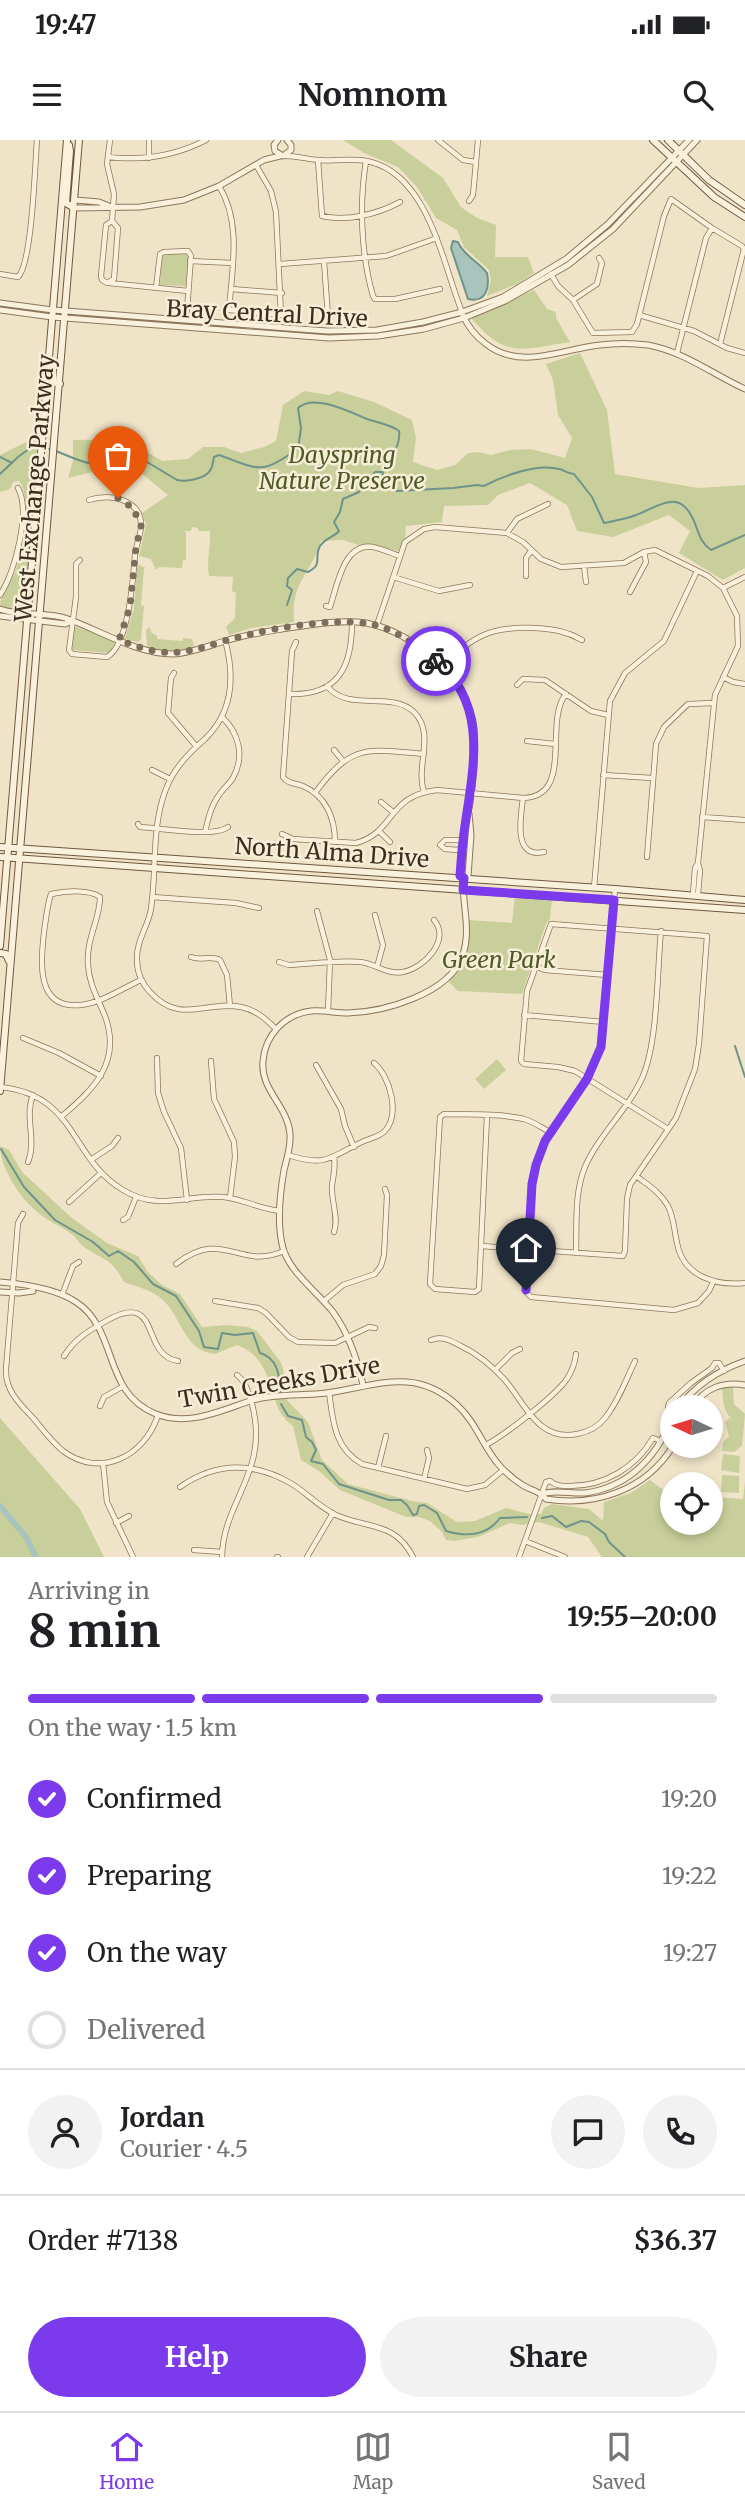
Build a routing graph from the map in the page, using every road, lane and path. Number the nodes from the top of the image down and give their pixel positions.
1 (37, 140) edge
2 (67, 140) edge
3 (78, 140) edge
4 (110, 140) edge
5 (149, 140) edge
6 (190, 140) edge
7 (206, 140) edge
8 (287, 140) edge
9 (295, 140) edge
10 (438, 140) edge
11 (478, 140) edge
12 (653, 140) edge
13 (668, 140) edge
14 (689, 140) edge
15 (697, 140) edge
16 (275, 144) edge
17 (192, 147) junction
18 (291, 147) junction
19 (682, 153) junction
20 (283, 156) junction
21 (108, 157) junction
22 (149, 158) junction
23 (306, 158) junction
24 (264, 160) junction
25 (318, 160) junction
26 (366, 161) junction
27 (674, 161) junction
28 (476, 162) junction
29 (256, 165) junction
30 (219, 186) junction
31 (75, 200) junction
32 (469, 201) dead end
33 (400, 202) dead end
34 (745, 205) edge
35 (111, 206) junction
36 (74, 208) junction
37 (363, 215) junction
38 (745, 217) edge
39 (113, 221) junction
40 (712, 228) junction
41 (437, 238) junction
42 (366, 257) junction
43 (599, 258) dead end
44 (190, 261) junction
45 (324, 261) junction
46 (233, 263) junction
47 (280, 264) junction
48 (550, 273) junction
49 (0, 274) edge
50 (113, 282) junction
51 (156, 288) junction
52 (231, 289) junction
53 (440, 289) dead end
54 (188, 291) junction
55 (282, 292) junction
56 (573, 300) junction
57 (0, 303) edge
58 (0, 310) edge
59 (187, 311) junction
60 (52, 314) junction
61 (66, 314) junction
62 (463, 315) junction
63 (639, 315) junction
64 (328, 317) dead end
65 (177, 320) junction
66 (196, 321) junction
67 (683, 327) junction
68 (51, 337) junction
69 (720, 344) junction
70 (677, 353) junction
71 (745, 353) edge
72 (60, 384) junction
73 (745, 389) edge
74 (18, 488) dead end
75 (38, 497) junction
76 (89, 500) dead end
77 (548, 504) dead end
78 (507, 533) junction
79 (46, 551) junction
80 (531, 551) junction
81 (644, 552) junction
82 (400, 556) junction
83 (80, 560) dead end
84 (584, 566) junction
85 (697, 570) junction
86 (526, 576) dead end
87 (393, 577) junction
88 (745, 577) edge
89 (586, 582) dead end
90 (470, 585) dead end
91 (723, 588) junction
92 (630, 592) dead end
93 (0, 595) edge
94 (326, 606) dead end
95 (0, 609) edge
96 (0, 616) edge
97 (28, 617) junction
98 (40, 619) junction
99 (72, 621) junction
100 (352, 622) junction
101 (377, 625) junction
102 (742, 632) edge
103 (119, 640) junction
104 (225, 640) junction
105 (582, 640) dead end
106 (296, 642) dead end
107 (443, 666) junction
108 (174, 673) dead end
109 (723, 677) junction
110 (23, 683) junction
111 (745, 684) edge
112 (517, 685) dead end
113 (327, 686) junction
114 (289, 694) junction
115 (566, 694) junction
116 (714, 703) junction
117 (608, 715) junction
118 (222, 717) junction
119 (527, 741) dead end
120 (555, 744) junction
121 (196, 747) junction
122 (29, 748) junction
123 (334, 750) dead end
124 (424, 754) junction
125 (342, 761) junction
126 (152, 770) dead end
127 (603, 775) junction
128 (652, 778) junction
129 (170, 779) junction
130 (424, 792) junction
131 (315, 793) junction
132 (470, 793) junction
133 (523, 797) junction
134 (382, 802) dead end
135 (393, 812) junction
136 (468, 813) junction
137 (702, 817) junction
138 (745, 820) edge
139 (138, 824) dead end
140 (228, 827) dead end
141 (157, 828) junction
142 (379, 831) junction
143 (205, 832) junction
144 (282, 834) dead end
145 (335, 842) junction
146 (390, 842) dead end
147 (463, 845) junction
148 (470, 846) junction
149 (4, 847) edge
150 (20, 848) junction
151 (544, 852) dead end
152 (96, 854) junction
153 (4, 857) edge
154 (647, 857) dead end
155 (154, 858) junction
156 (19, 859) junction
157 (63, 862) junction
158 (154, 869) junction
159 (464, 878) junction
160 (594, 888) junction
161 (615, 889) junction
162 (463, 890) junction
163 (695, 896) junction
164 (152, 897) junction
165 (614, 900) junction
166 (745, 900) edge
167 (695, 906) junction
168 (259, 908) dead end
169 (745, 910) edge
170 (317, 911) dead end
171 (376, 915) dead end
172 (434, 920) dead end
173 (612, 928) junction
174 (661, 931) junction
175 (0, 946) edge
176 (0, 953) edge
177 (191, 957) dead end
178 (279, 962) dead end
179 (330, 963) junction
180 (535, 966) junction
181 (377, 967) junction
182 (608, 975) junction
183 (141, 980) junction
184 (9, 994) junction
185 (97, 1000) junction
186 (230, 1006) junction
187 (328, 1012) junction
188 (524, 1015) junction
189 (604, 1022) junction
190 (276, 1029) junction
191 (23, 1038) dead end
192 (157, 1058) dead end
193 (211, 1061) dead end
194 (374, 1063) dead end
195 (316, 1065) dead end
196 (101, 1076) junction
197 (587, 1079) junction
198 (0, 1088) edge
199 (33, 1095) junction
200 (627, 1103) junction
201 (62, 1116) junction
202 (487, 1116) junction
203 (668, 1129) junction
204 (550, 1132) junction
205 (118, 1138) dead end
206 (354, 1147) junction
207 (288, 1155) junction
208 (334, 1157) junction
209 (92, 1159) junction
210 (27, 1162) dead end
211 (101, 1173) junction
212 (636, 1177) junction
213 (385, 1189) dead end
214 (136, 1197) junction
215 (230, 1198) junction
216 (187, 1200) junction
217 (69, 1202) dead end
218 (281, 1211) junction
219 (23, 1214) dead end
220 (123, 1220) dead end
221 (334, 1232) dead end
222 (481, 1246) junction
223 (528, 1249) junction
224 (284, 1251) junction
225 (576, 1253) junction
226 (79, 1262) dead end
227 (176, 1264) dead end
228 (0, 1282) edge
229 (713, 1282) junction
230 (13, 1283) junction
231 (745, 1283) edge
232 (39, 1290) junction
233 (0, 1292) edge
234 (13, 1293) junction
235 (62, 1295) junction
236 (215, 1301) dead end
237 (324, 1301) junction
238 (98, 1325) junction
239 (375, 1328) dead end
240 (348, 1337) junction
241 (431, 1340) dead end
242 (520, 1349) dead end
243 (576, 1354) dead end
244 (64, 1356) dead end
245 (178, 1361) dead end
246 (635, 1361) dead end
247 (745, 1361) edge
248 (495, 1370) junction
249 (724, 1371) junction
250 (237, 1375) dead end
251 (363, 1385) junction
252 (745, 1385) edge
253 (122, 1387) junction
254 (329, 1392) junction
255 (678, 1395) edge
256 (690, 1395) edge
257 (703, 1395) edge
258 (251, 1401) junction
259 (100, 1406) dead end
260 (528, 1414) junction
261 (158, 1415) junction
262 (386, 1436) dead end
263 (660, 1440) edge
264 (660, 1444) edge
265 (486, 1445) junction
266 (427, 1450) dead end
267 (663, 1458) edge
268 (103, 1462) junction
269 (378, 1468) junction
270 (251, 1469) junction
271 (503, 1470) junction
272 (424, 1479) junction
273 (180, 1488) dead end
274 (542, 1493) junction
275 (333, 1513) junction
276 (130, 1516) dead end
277 (116, 1523) junction
278 (526, 1541) junction
279 (194, 1550) dead end
280 (222, 1555) edge
281 (133, 1557) edge
282 (307, 1557) edge
283 (413, 1557) edge
284 (519, 1557) edge
285 (565, 1557) edge

1 - 49 street
2 - 36 main road
2 - 60 main road, West Exchange Parkway
3 - 31 main road, West Exchange Parkway
4 - 21 street
5 - 22 street
6 - 17 street
7 - 17 street
8 - 18 street
9 - 18 street
10 - 28 street
11 - 28 street
12 - 27 main road
13 - 19 main road
14 - 19 street
15 - 19 street
16 - 20 street
16 - 24 street
17 - 22 street
18 - 20 street
18 - 23 street
19 - 27 street, Bray Central Drive
19 - 34 main road
20 - 23 street
20 - 24 street
21 - 22 street
21 - 35 street
23 - 25 street
24 - 29 street
25 - 26 street
25 - 37 street
26 - 37 street
26 - 41 street
27 - 38 main road
27 - 48 street, Bray Central Drive
28 - 32 street
29 - 30 street
29 - 47 street
30 - 35 street
30 - 46 street
31 - 35 street
31 - 36 main road, West Exchange Parkway
33 - 37 street
35 - 36 street
35 - 39 street
36 - 61 main road, West Exchange Parkway
37 - 42 street
39 - 50 street
39 - 50 street
40 - 63 street
40 - 67 street
40 - 69 street
41 - 42 street
41 - 62 street
42 - 45 street
42 - 53 street
43 - 56 street
44 - 46 street
44 - 51 street
44 - 54 street
45 - 47 street
45 - 64 street
46 - 52 street
47 - 55 street
48 - 56 street
48 - 62 street, Bray Central Drive
50 - 51 street
51 - 54 street
52 - 55 street
52 - 55 street
54 - 59 street
56 - 63 street
57 - 60 street, Bray Central Drive
58 - 60 street, Bray Central Drive
59 - 65 street
59 - 66 street
60 - 61 street, Bray Central Drive
60 - 68 main road, West Exchange Parkway
61 - 62 street, Bray Central Drive
61 - 65 street, Bray Central Drive
61 - 72 main road, West Exchange Parkway
62 - 66 street, Bray Central Drive
62 - 70 street
63 - 67 street
65 - 66 street, Bray Central Drive
67 - 69 street
67 - 70 street
68 - 72 main road
68 - 75 main road, West Exchange Parkway
69 - 71 street
70 - 73 street
72 - 79 main road, West Exchange Parkway
74 - 93 street
75 - 79 main road
75 - 97 main road, West Exchange Parkway
76 - 103 street
77 - 78 street
78 - 80 street
78 - 82 street
79 - 98 main road, West Exchange Parkway
80 - 84 street
80 - 86 street
81 - 84 street
81 - 85 street
81 - 92 street
82 - 87 street
82 - 94 street
83 - 99 street
84 - 89 street
85 - 91 street
85 - 117 street
87 - 90 street
87 - 101 street
88 - 91 street
91 - 102 street
95 - 97 street
96 - 97 street
97 - 98 street
97 - 110 main road, West Exchange Parkway
98 - 99 street
98 - 122 main road, West Exchange Parkway
99 - 103 street
99 - 103 street
100 - 101 street
100 - 104 street
100 - 113 street
101 - 107 street
102 - 109 street
103 - 104 street
104 - 118 street
105 - 107 street
106 - 114 street
107 - 132 street
108 - 121 street
109 - 111 street
109 - 116 street
110 - 122 main road
110 - 149 main road, West Exchange Parkway
112 - 115 street
113 - 114 street
113 - 124 street
114 - 131 street
115 - 117 street
115 - 120 street
116 - 128 street
116 - 137 street
117 - 127 street
118 - 121 street
118 - 143 street
119 - 120 street
120 - 133 street
121 - 129 street
122 - 150 main road, West Exchange Parkway
123 - 125 street
124 - 125 street
124 - 130 street
125 - 131 street
126 - 129 street
127 - 128 street
127 - 160 street
128 - 154 street
129 - 141 street
130 - 132 street
130 - 135 street
131 - 145 street
132 - 133 street
132 - 136 street
133 - 151 street
134 - 135 street
135 - 142 street
136 - 147 street
136 - 148 street
137 - 138 street
137 - 163 street
139 - 141 street
140 - 143 street
141 - 143 street
141 - 155 street
142 - 145 street
142 - 146 street
144 - 145 street
147 - 147 street
147 - 148 street
147 - 159 street
148 - 159 street
149 - 150 main road, North Alma Drive
149 - 153 main road, West Exchange Parkway
150 - 152 main road, North Alma Drive
150 - 156 main road, West Exchange Parkway
152 - 155 main road, North Alma Drive
152 - 157 main road
153 - 156 main road, North Alma Drive
153 - 175 main road, West Exchange Parkway
155 - 158 street
155 - 159 main road, North Alma Drive
156 - 157 main road, North Alma Drive
156 - 184 main road, West Exchange Parkway
157 - 158 main road, North Alma Drive
158 - 162 main road, North Alma Drive
158 - 164 street
159 - 160 main road, North Alma Drive
159 - 162 street
160 - 161 main road, North Alma Drive
161 - 163 main road, North Alma Drive
161 - 165 street
162 - 165 main road, North Alma Drive
162 - 187 street
163 - 166 main road, North Alma Drive
163 - 167 main road
164 - 168 street
164 - 183 street
165 - 167 main road, North Alma Drive
165 - 173 street
167 - 169 main road, North Alma Drive
170 - 179 street
171 - 181 street
172 - 181 street
173 - 174 street
173 - 180 street
173 - 182 street
174 - 200 street
174 - 203 street
176 - 184 main road
177 - 186 street
178 - 179 street
179 - 181 street
179 - 187 street
180 - 182 street
180 - 188 street
182 - 189 street
183 - 185 street
183 - 186 street
184 - 198 main road, West Exchange Parkway
185 - 185 street
185 - 196 street
186 - 190 street
187 - 190 street
188 - 189 street
188 - 197 street
189 - 197 street
190 - 207 street
191 - 196 street
192 - 216 street
193 - 215 street
194 - 206 street
195 - 206 street
196 - 201 street
197 - 200 street
197 - 204 street
198 - 199 street
199 - 201 street
199 - 210 street
200 - 203 street
200 - 225 street
201 - 209 street
202 - 204 street
202 - 222 street
202 - 222 street
203 - 212 street
204 - 223 street
205 - 209 street
206 - 208 street
207 - 208 street
207 - 218 street
208 - 221 street
209 - 211 street
211 - 214 street
211 - 217 street
212 - 225 street
212 - 229 street
213 - 237 street
214 - 216 street
214 - 220 street
215 - 216 street
215 - 218 street
218 - 224 street
219 - 230 street
222 - 223 street
223 - 225 street
223 - 229 street
224 - 227 street
224 - 237 street
226 - 235 street
228 - 230 street, Twin Creeks Drive
229 - 231 street
230 - 232 street, Twin Creeks Drive
230 - 234 street
232 - 234 street, Twin Creeks Drive
232 - 235 street, Twin Creeks Drive
233 - 234 street, Twin Creeks Drive
234 - 268 street
235 - 238 street, Twin Creeks Drive
236 - 240 street
237 - 240 street
238 - 244 street
238 - 245 street
238 - 253 street, Twin Creeks Drive
239 - 240 street
240 - 251 street
241 - 248 street
242 - 248 street
243 - 260 street
246 - 260 street
247 - 249 street
248 - 260 street
249 - 255 street
249 - 256 street
250 - 258 street
251 - 254 street, Twin Creeks Drive
251 - 265 street, Twin Creeks Drive
252 - 257 street
253 - 259 street
253 - 261 street, Twin Creeks Drive
254 - 258 street, Twin Creeks Drive
254 - 269 street
258 - 261 street, Twin Creeks Drive
258 - 270 street
260 - 265 street
261 - 268 street
262 - 269 street
263 - 274 street
264 - 274 street, Twin Creeks Drive
265 - 271 street, Twin Creeks Drive
266 - 272 street
267 - 274 street, Twin Creeks Drive
268 - 277 street
269 - 272 street
270 - 273 street
270 - 275 street
270 - 280 street
271 - 272 street
271 - 274 street, Twin Creeks Drive
274 - 278 street
275 - 282 street
275 - 283 street
276 - 277 street
277 - 281 street
278 - 284 street
278 - 285 street
279 - 280 street

